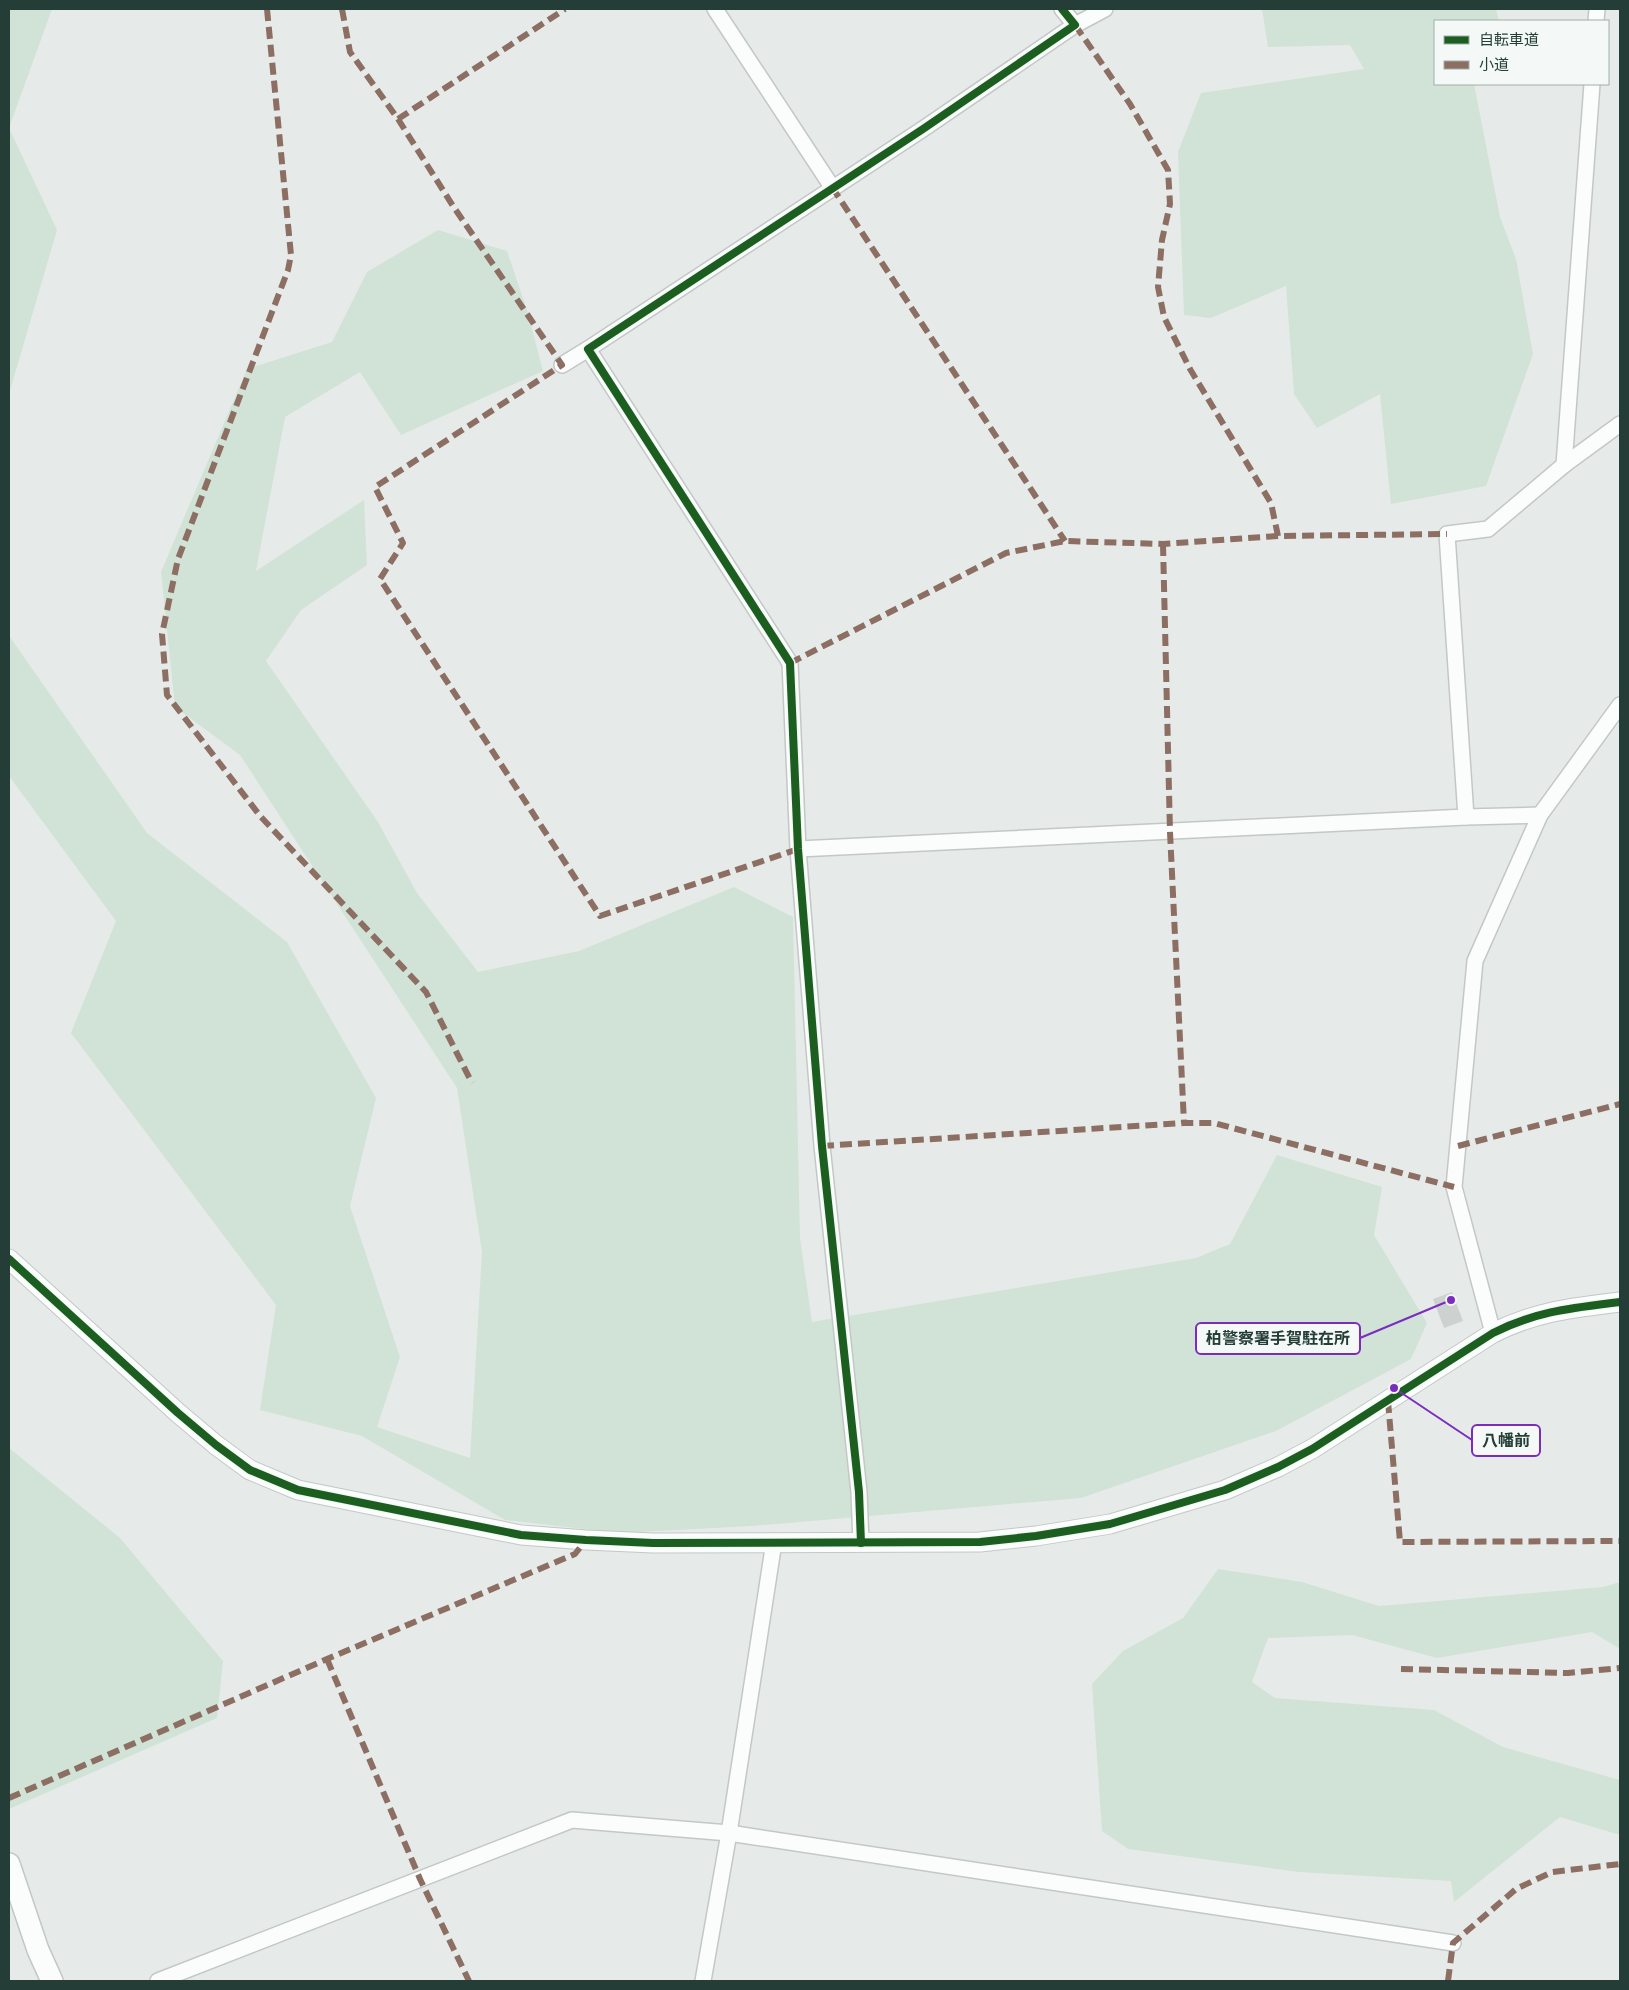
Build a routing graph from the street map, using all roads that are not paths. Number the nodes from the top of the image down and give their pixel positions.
1 (715, 9) edge
2 (1062, 9) edge
3 (1105, 9) edge
4 (1075, 25) junction
5 (1592, 85) edge
6 (832, 187) junction
7 (588, 349) junction
8 (562, 365) dead end
9 (1620, 424) edge
10 (1564, 465) junction
11 (1620, 705) edge
12 (1540, 815) junction
13 (1466, 817) junction
14 (798, 849) junction
15 (9, 1259) edge
16 (1620, 1302) edge
17 (1493, 1333) junction
18 (774, 1542) junction
19 (861, 1543) junction
20 (730, 1833) junction
21 (9, 1864) edge
22 (1453, 1943) dead end
23 (52, 1981) edge
24 (158, 1981) edge
25 (703, 1981) edge

1 - 6 street
2 - 4 street
3 - 4 street
4 - 6 street
5 - 10 street
6 - 7 street
7 - 8 street
7 - 14 street
9 - 10 street
10 - 13 street
11 - 12 street
12 - 13 street
12 - 17 street
13 - 14 street
14 - 19 street
15 - 18 street
16 - 17 street
17 - 19 street
18 - 19 street
18 - 20 street
20 - 22 street
20 - 24 street
20 - 25 street
21 - 23 main road

